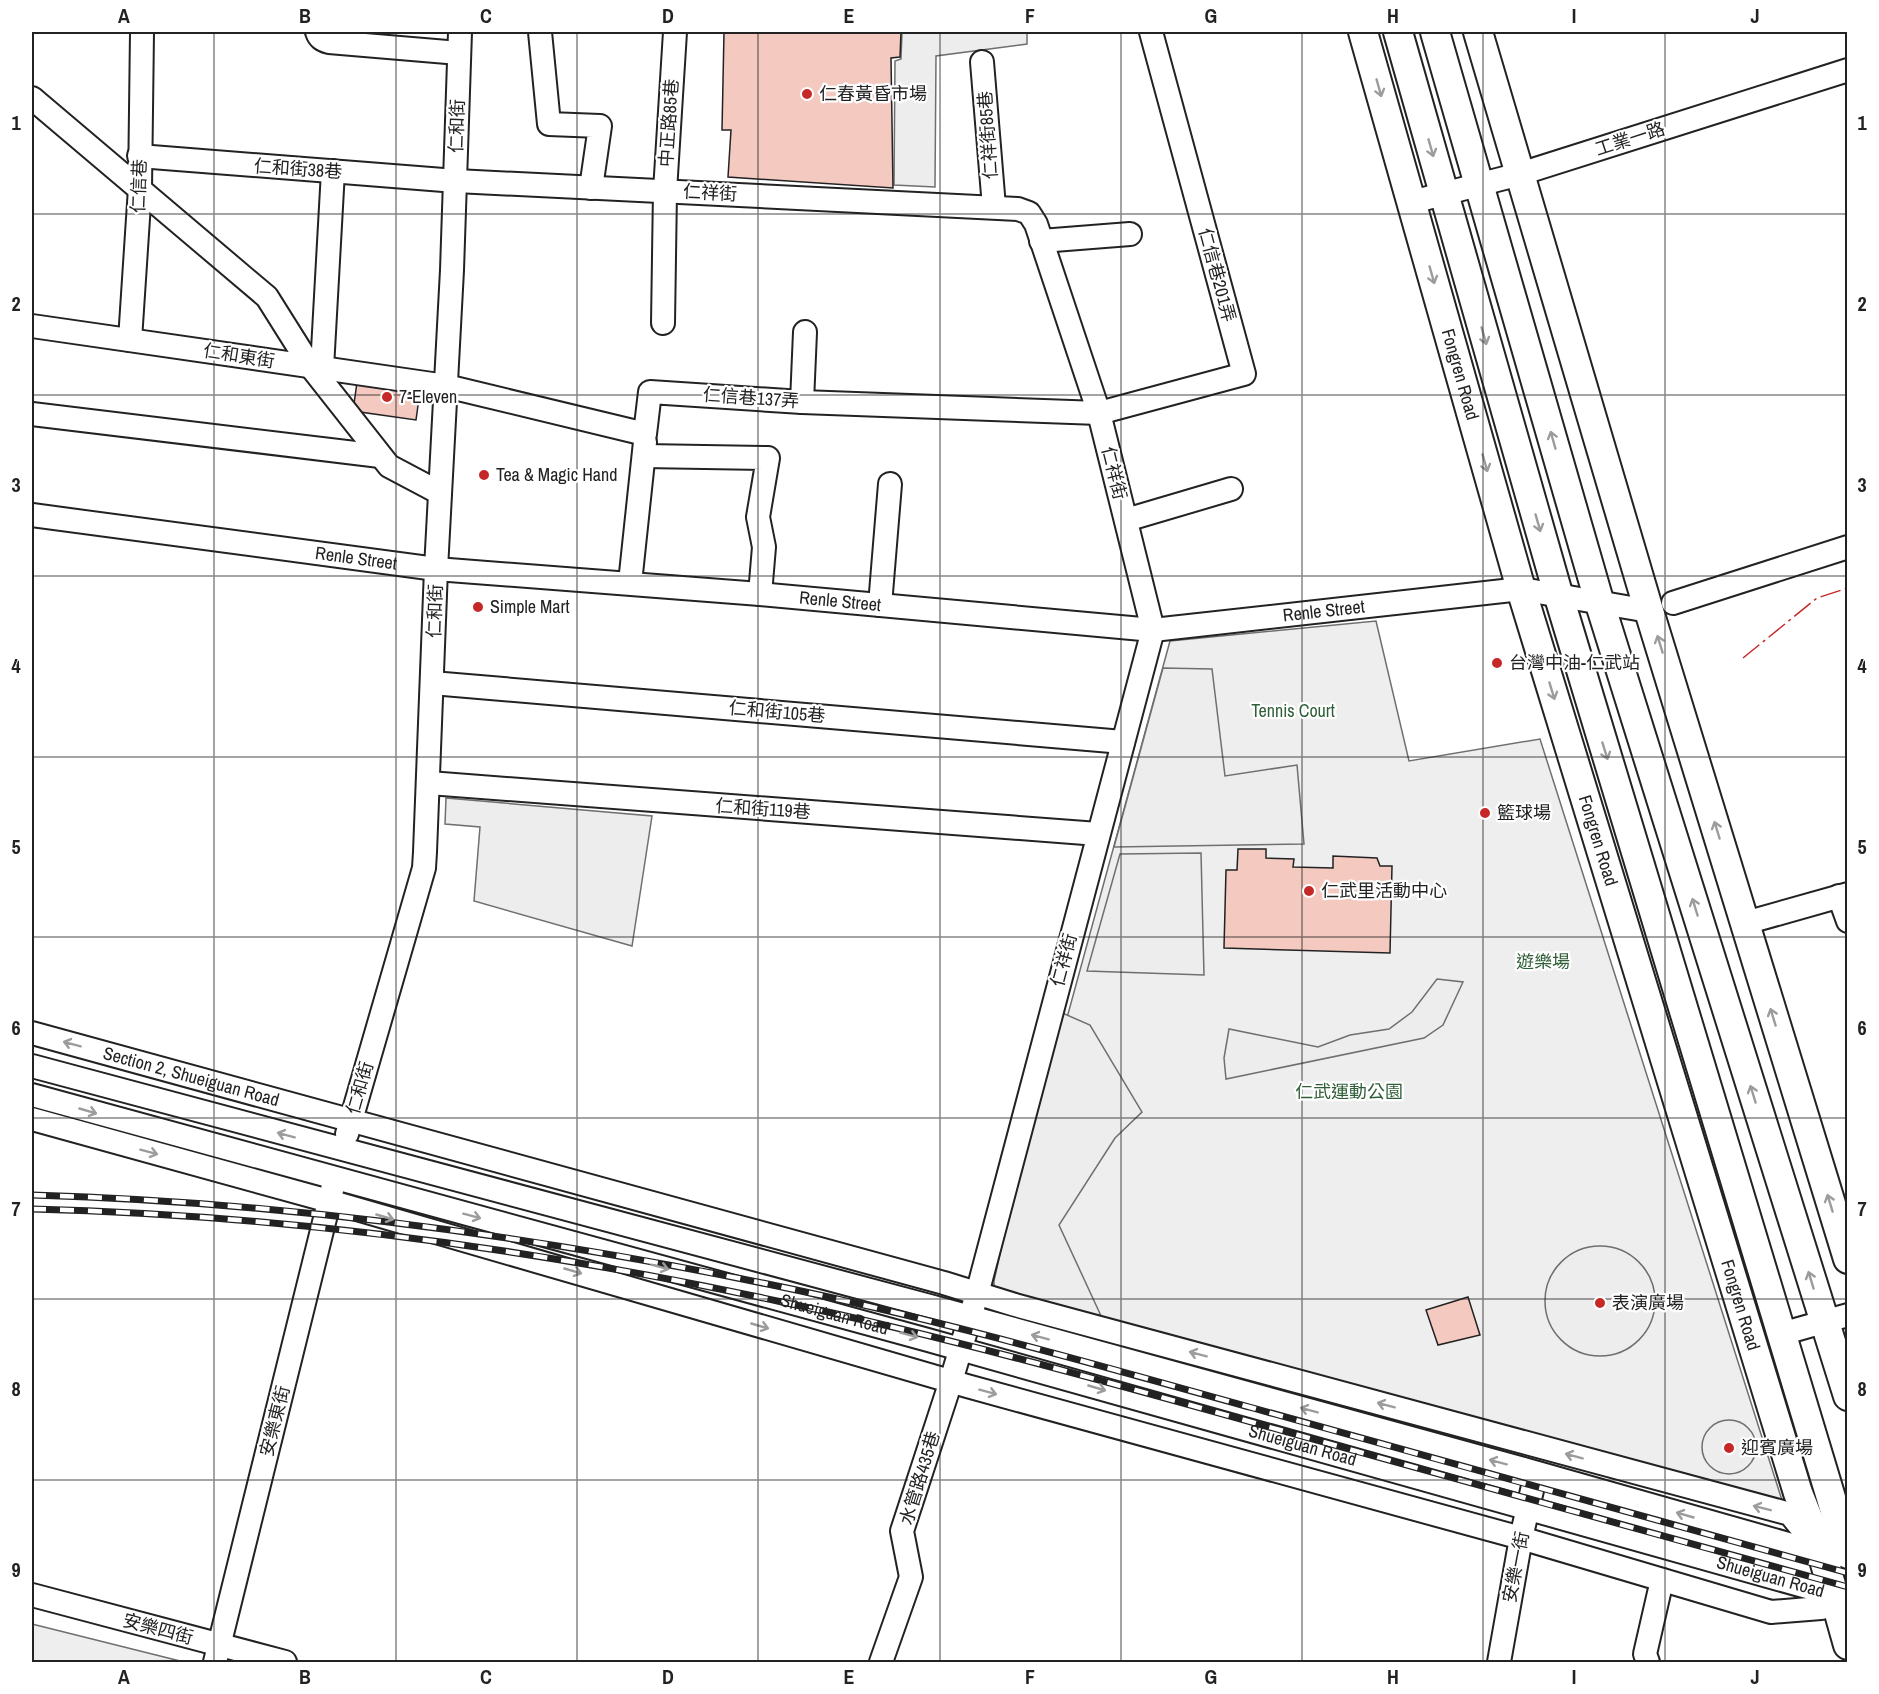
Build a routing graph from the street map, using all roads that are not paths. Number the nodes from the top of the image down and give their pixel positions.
1 (142, 32) edge
2 (317, 32) edge
3 (540, 32) edge
4 (675, 32) edge
5 (1151, 32) edge
6 (1363, 32) edge
7 (1398, 32) edge
8 (1435, 32) edge
9 (1478, 32) edge
10 (460, 42) edge
11 (982, 62) dead end
12 (1848, 70) edge
13 (32, 98) edge
14 (140, 156) junction
15 (333, 171) junction
16 (1520, 174) junction
17 (456, 181) junction
18 (1479, 184) junction
19 (140, 188) junction
20 (591, 188) junction
21 (665, 191) junction
22 (1444, 194) junction
23 (1412, 202) junction
24 (994, 207) junction
25 (1130, 234) dead end
26 (1041, 241) junction
27 (663, 323) dead end
28 (32, 326) edge
29 (805, 332) dead end
30 (130, 339) junction
31 (316, 367) junction
32 (446, 386) junction
33 (802, 402) junction
34 (1099, 413) junction
35 (32, 414) edge
36 (645, 445) junction
37 (380, 456) junction
38 (890, 484) dead end
39 (1231, 489) dead end
40 (440, 493) junction
41 (32, 515) edge
42 (1126, 520) junction
43 (1848, 547) edge
44 (436, 569) junction
45 (630, 583) junction
46 (1521, 590) junction
47 (760, 594) junction
48 (1559, 597) junction
49 (1600, 604) junction
50 (880, 605) junction
51 (1661, 607) junction
52 (1153, 630) junction
53 (432, 683) junction
54 (1123, 742) junction
55 (429, 783) junction
56 (1098, 834) junction
57 (1843, 895) edge
58 (1848, 921) edge
59 (1745, 923) junction
60 (32, 1033) edge
61 (32, 1066) edge
62 (32, 1095) edge
63 (32, 1119) edge
64 (351, 1120) junction
65 (342, 1150) junction
66 (334, 1179) junction
67 (329, 1201) junction
68 (1848, 1259) edge
69 (977, 1294) junction
70 (970, 1317) junction
71 (1836, 1318) edge
72 (1781, 1334) junction
73 (961, 1349) junction
74 (951, 1382) junction
75 (1848, 1396) edge
76 (1536, 1473) junction
77 (1528, 1509) junction
78 (1521, 1538) junction
79 (1839, 1556) edge
80 (1662, 1580) junction
81 (32, 1595) edge
82 (1840, 1596) edge
83 (1848, 1645) edge
84 (217, 1654) edge
85 (285, 1662) edge
86 (881, 1662) edge
87 (1499, 1662) edge
88 (1648, 1662) edge

1 - 14 street, 仁信巷
2 - 10 street
3 - 20 street
4 - 21 street, 中正路85巷
5 - 34 street, 仁信巷201弄
6 -> 23 main road, Fongren Road
7 -> 22 main road, Fongren Road
8 - 18 main road
9 - 16 main road
10 - 17 street, 仁和街
11 - 24 street, 仁祥街85巷
12 - 16 street, 工業一路
13 - 19 street
14 - 15 street, 仁和街38巷
14 - 19 street, 仁信巷
15 - 17 street, 仁和街38巷
15 - 31 street
16 - 18 street, 工業一路
16 - 51 main road
17 - 20 street, 仁祥街
17 - 32 street, 仁和街
18 - 22 street, 工業一路
49 -> 18 main road
19 - 30 street, 仁信巷
19 - 31 street
20 - 21 street, 仁祥街
21 - 24 street, 仁祥街
21 - 27 street, 中正路85巷
22 - 23 street, 工業一路
22 -> 48 main road, Fongren Road
23 -> 46 main road, Fongren Road
24 - 26 street, 仁祥街
25 - 26 street
26 - 34 street, 仁祥街
28 - 30 street, 仁和東街
29 - 33 street
30 - 31 street, 仁和東街
31 - 32 street, 仁和東街
31 - 37 street
32 - 36 street
32 - 40 street, 仁和街
33 - 34 street, 仁信巷137弄
33 - 36 street, 仁信巷137弄
34 - 42 street, 仁祥街
35 - 37 street
36 - 45 street
36 - 47 street
37 - 40 street
38 - 50 street
39 - 42 street
40 - 44 street, 仁和街
41 - 44 street, Renle Street
42 - 52 street, 仁祥街
43 - 51 street
44 - 45 street, Renle Street
44 - 53 street, 仁和街
45 - 47 street, Renle Street
46 - 48 street, Renle Street
46 - 52 street, Renle Street
46 -> 79 main road, Fongren Road
47 - 50 street, Renle Street
48 - 49 street, Renle Street
48 -> 72 main road, Fongren Road
49 - 51 street, Renle Street
71 -> 49 main road
50 - 52 street, Renle Street
59 -> 51 main road
52 - 54 street, 仁祥街
53 - 54 street, 仁和街105巷
53 - 55 street, 仁和街
54 - 56 street, 仁祥街
55 - 56 street, 仁和街119巷
55 - 64 street, 仁和街
56 - 69 street, 仁祥街
57 - 58 street
57 - 59 street
68 -> 59 main road
64 -> 60 street, Section 2, Shueiguan Road
65 -> 61 street, Section 2, Shueiguan Road
62 -> 66 street
63 -> 67 street
64 - 65 street, 仁和街
64 - 69 street, Shueiguan Road
65 - 66 street, 仁和街
65 - 70 street, Shueiguan Road
66 - 67 street, 安樂東街
66 -> 73 street, Shueiguan Road
67 -> 74 street, Shueiguan Road
67 - 84 street, 安樂東街
69 - 70 street, 水管路435巷
79 -> 69 street, Shueiguan Road
70 - 73 street, 水管路435巷
76 -> 70 street, Shueiguan Road
71 - 72 street
71 - 75 main road
72 - 79 main road, Fongren Road
73 - 74 street, 水管路435巷
73 -> 77 street, Shueiguan Road
74 -> 78 street, Shueiguan Road
74 - 86 street, 水管路435巷
76 - 77 street, 安樂一街
79 -> 76 street, Shueiguan Road
77 - 78 street, 安樂一街
77 - 82 street, Shueiguan Road
78 - 80 street, Shueiguan Road
78 - 87 street, 安樂一街
79 - 82 main road, Fongren Road
80 - 82 street, Shueiguan Road
80 - 88 street
81 - 84 street, 安樂四街
82 - 83 main road, Fongren Road
84 - 85 street, 安樂四街

